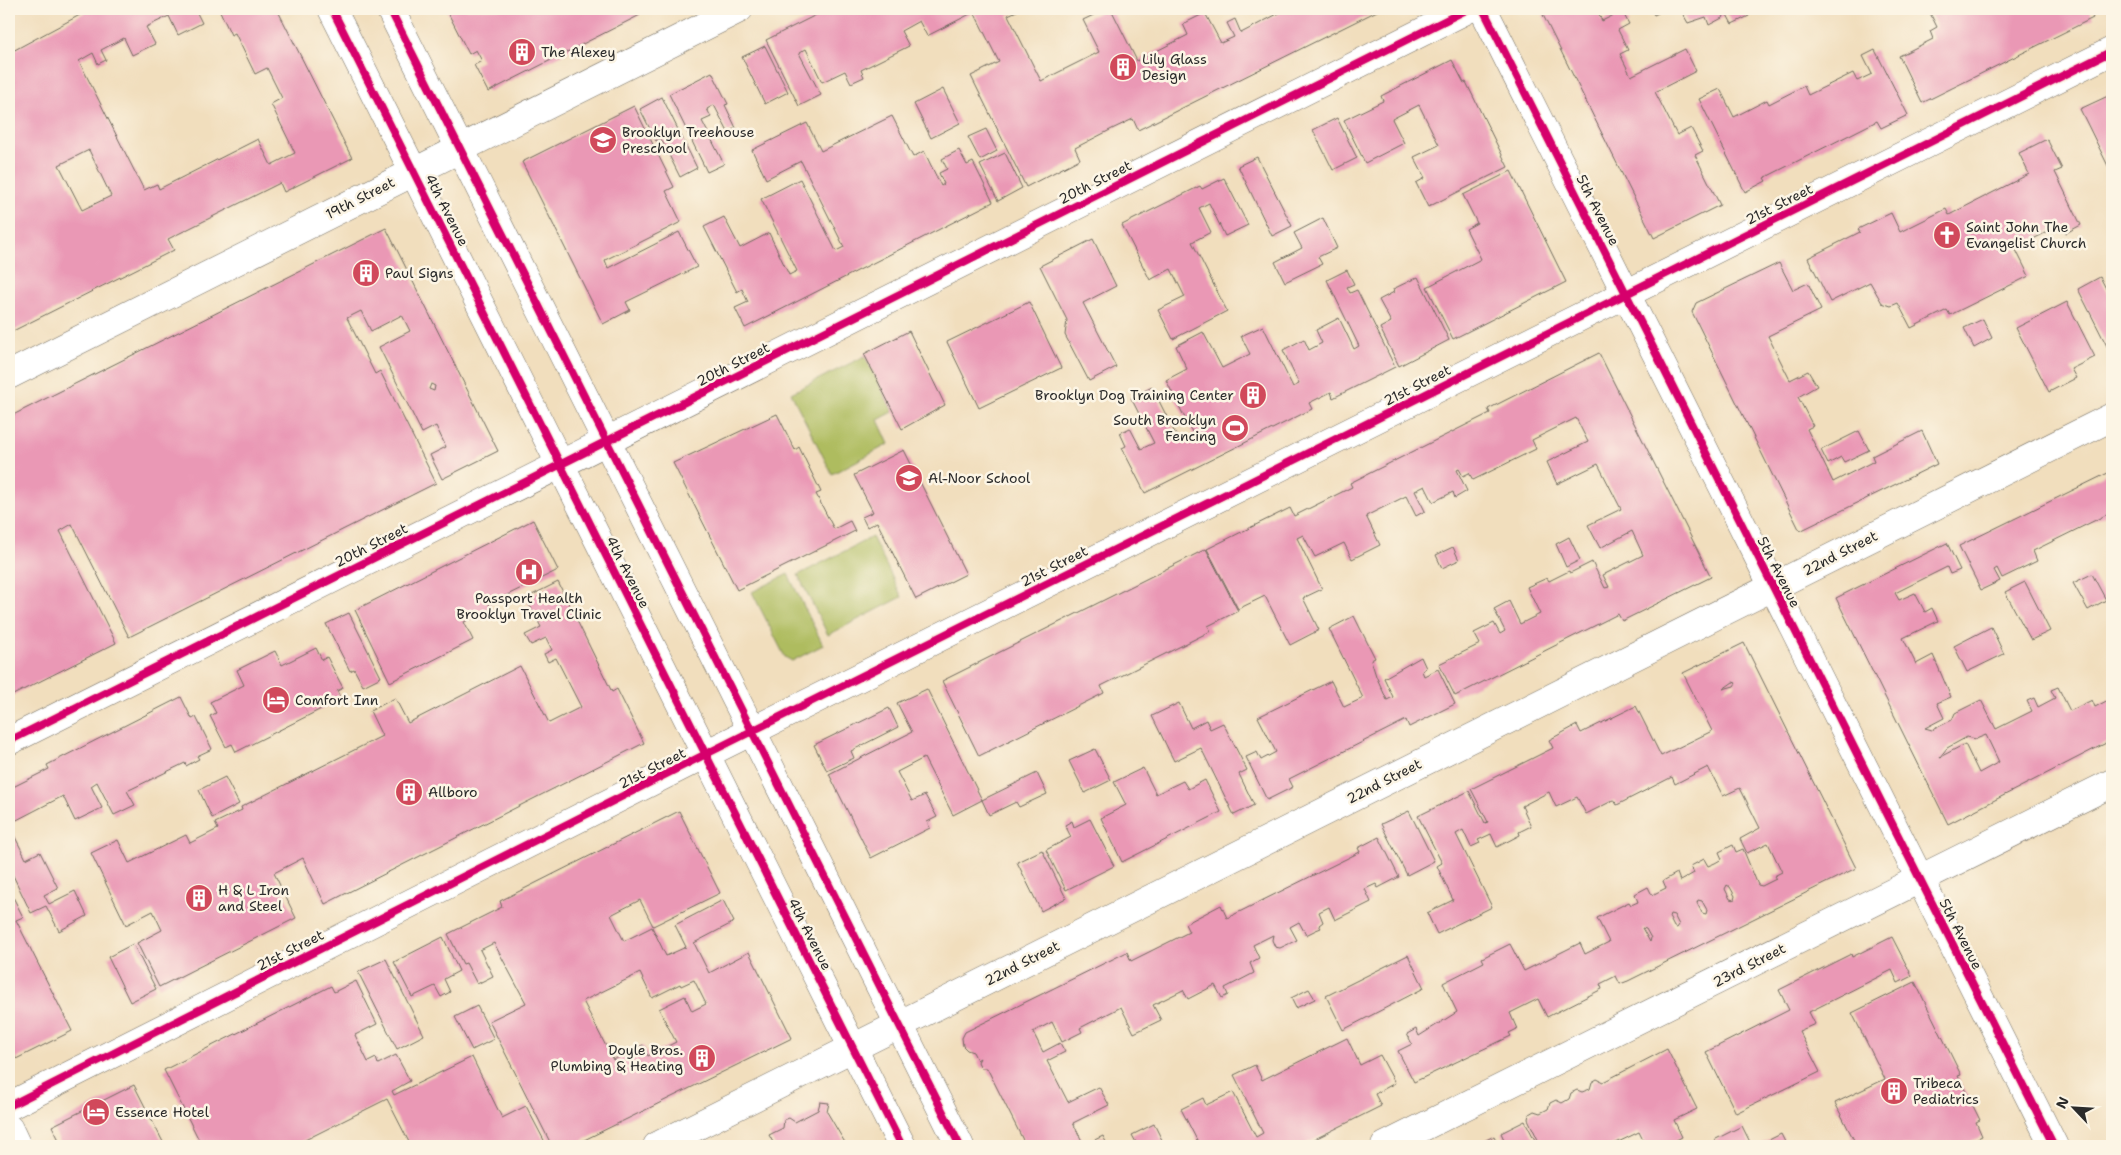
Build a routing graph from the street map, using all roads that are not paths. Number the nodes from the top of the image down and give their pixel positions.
1 (332, 9) edge
2 (390, 9) edge
3 (739, 9) edge
4 (1468, 9) edge
5 (1484, 9) edge
6 (2112, 51) edge
7 (460, 148) junction
8 (414, 172) junction
9 (1627, 294) junction
10 (9, 375) edge
11 (2112, 417) edge
12 (607, 441) junction
13 (560, 465) junction
14 (1772, 587) junction
15 (753, 731) junction
16 (9, 741) edge
17 (706, 754) junction
18 (2112, 782) edge
19 (1920, 880) junction
20 (899, 1025) junction
21 (853, 1048) junction
22 (9, 1106) edge
23 (9, 1129) edge
24 (17, 1146) edge
25 (657, 1146) edge
26 (902, 1146) edge
27 (960, 1146) edge
28 (1385, 1146) edge
29 (2054, 1146) edge

1 - 8 street, 4th Avenue
2 - 7 street
3 - 7 street, 19th Street
4 - 12 street, 20th Street
5 - 9 street, 5th Avenue
6 - 9 street, 21st Street
7 - 8 street, 19th Street
7 - 12 street
8 - 10 street, 19th Street
8 - 13 street, 4th Avenue
9 - 14 street, 5th Avenue
9 - 15 street, 21st Street
11 - 14 street, 22nd Street
12 - 13 street, 20th Street
12 - 15 street
13 - 16 street, 20th Street
13 - 17 street, 4th Avenue
14 - 19 street, 5th Avenue
14 - 20 street, 22nd Street
15 - 17 street, 21st Street
15 - 20 street
17 - 21 street, 4th Avenue
17 - 22 street, 21st Street
18 - 19 street, 23rd Street
19 - 28 street, 23rd Street
19 - 29 street, 5th Avenue
20 - 21 street, 22nd Street
20 - 27 street
21 - 25 street, 22nd Street
21 - 26 street, 4th Avenue
23 - 24 street

